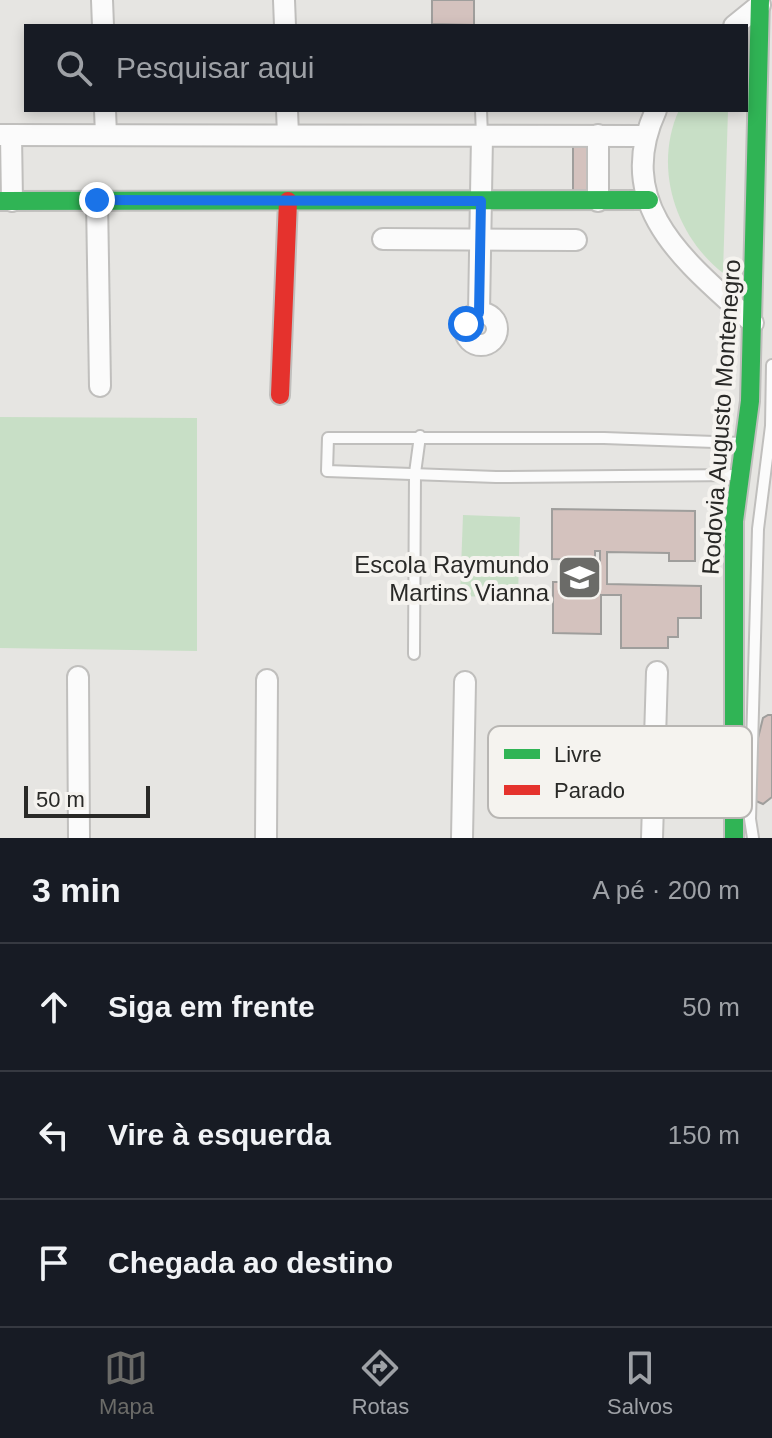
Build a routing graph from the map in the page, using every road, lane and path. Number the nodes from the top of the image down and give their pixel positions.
1 (102, 0) edge
2 (284, 0) edge
3 (760, 3) edge
4 (103, 24) edge
5 (285, 24) edge
6 (736, 24) edge
7 (105, 112) edge
8 (287, 112) edge
9 (481, 112) edge
10 (655, 112) edge
11 (6, 135) edge
12 (106, 135) junction
13 (288, 135) junction
14 (598, 135) junction
15 (482, 136) junction
16 (644, 136) junction
17 (97, 200) junction
18 (649, 200) junction
19 (6, 201) edge
20 (288, 201) junction
21 (481, 201) junction
22 (598, 201) junction
23 (383, 239) dead end
24 (481, 239) junction
25 (576, 240) dead end
26 (479, 313) dead end
27 (753, 323) junction
28 (772, 365) edge
29 (100, 386) dead end
30 (280, 395) dead end
31 (771, 426) edge
32 (772, 432) edge
33 (420, 436) junction
34 (744, 443) junction
35 (415, 473) junction
36 (739, 475) junction
37 (414, 654) dead end
38 (657, 672) dead end
39 (78, 677) dead end
40 (267, 680) dead end
41 (465, 682) dead end
42 (655, 726) edge
43 (734, 726) edge
44 (752, 746) edge
45 (653, 818) edge
46 (750, 818) edge
47 (79, 838) edge
48 (266, 838) edge
49 (462, 838) edge
50 (652, 838) edge
51 (753, 838) edge

1 - 4 street
2 - 5 street
3 - 6 street
3 - 27 main road, Rodovia Augusto Montenegro
7 - 12 street
8 - 13 street
9 - 15 lane
10 - 16 street
11 - 12 street
11 - 19 street
12 - 13 street
13 - 15 street
14 - 15 street
14 - 16 street
14 - 22 street
15 - 21 street
16 - 18 street
17 - 19 main road
17 - 20 main road
17 - 29 street
18 - 22 main road
18 - 27 street
20 - 21 main road
20 - 30 main road
21 - 22 main road
21 - 24 street
23 - 24 street
24 - 25 street
24 - 26 street
27 - 34 main road, Rodovia Augusto Montenegro
28 - 31 lane
31 - 32 lane
31 - 44 lane
33 - 34 lane
33 - 35 lane
33 - 35 lane
34 - 36 main road, Rodovia Augusto Montenegro
35 - 36 lane
35 - 37 lane
36 - 43 main road, Rodovia Augusto Montenegro
38 - 42 street
39 - 47 street
40 - 48 street
41 - 49 street
45 - 50 street
46 - 51 lane

